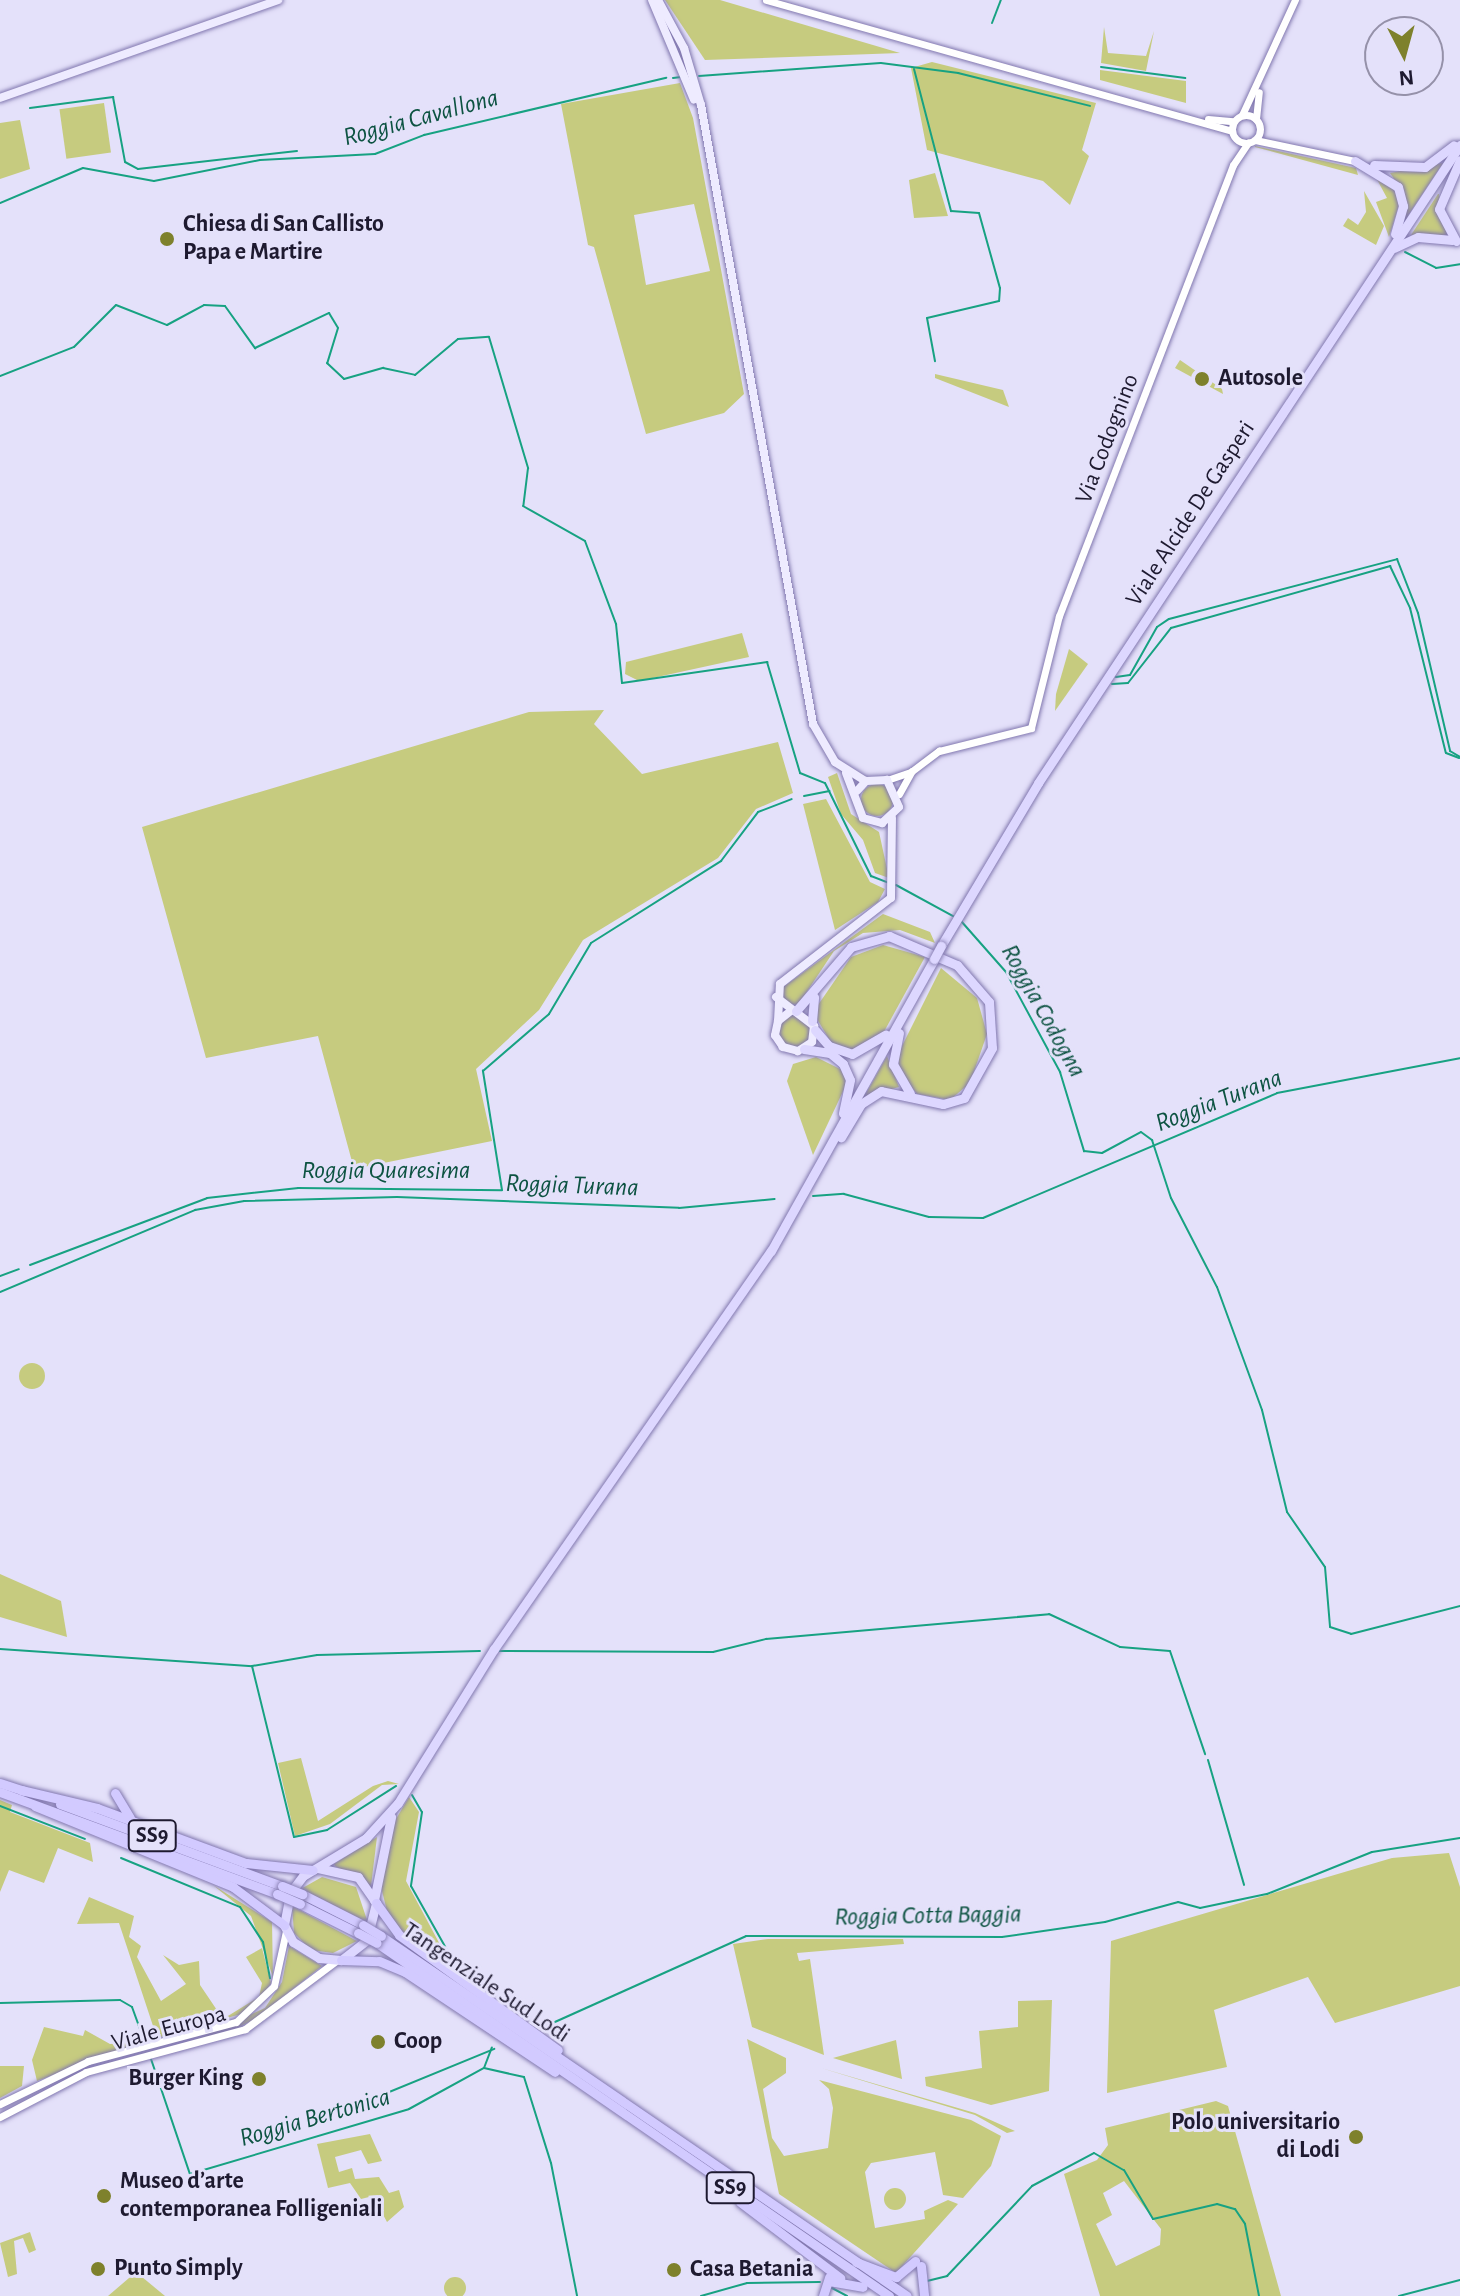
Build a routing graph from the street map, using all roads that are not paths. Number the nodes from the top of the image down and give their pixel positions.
1 (278, 0) edge
2 (652, 0) edge
3 (658, 0) edge
4 (766, 0) edge
5 (1295, 0) edge
6 (1260, 86) junction
7 (0, 98) edge
8 (1242, 115) junction
9 (1199, 118) junction
10 (1233, 121) junction
11 (1258, 122) junction
12 (705, 135) junction
13 (1233, 135) junction
14 (1279, 141) junction
15 (1251, 142) junction
16 (1460, 142) edge
17 (1460, 160) edge
18 (1355, 161) junction
19 (1233, 165) junction
20 (1388, 253) junction
21 (1382, 262) junction
22 (912, 771) junction
23 (846, 772) junction
24 (887, 780) junction
25 (866, 781) junction
26 (857, 791) junction
27 (899, 794) junction
28 (892, 818) junction
29 (876, 823) junction
30 (890, 841) junction
31 (776, 996) junction
32 (814, 997) junction
33 (794, 1011) junction
34 (904, 1013) junction
35 (778, 1021) junction
36 (814, 1026) junction
37 (804, 1049) junction
38 (912, 1095) junction
39 (833, 1142) junction
40 (0, 1783) edge
41 (21, 1790) junction
42 (0, 1792) edge
43 (29, 1802) junction
44 (398, 1803) junction
45 (97, 1808) junction
46 (132, 1820) junction
47 (315, 1869) junction
48 (280, 1890) junction
49 (375, 1902) junction
50 (285, 1928) junction
51 (379, 1940) junction
52 (338, 1960) junction
53 (567, 2063) junction
54 (573, 2078) junction
55 (0, 2104) edge
56 (0, 2117) edge
57 (725, 2185) junction
58 (842, 2257) junction
59 (825, 2269) junction
60 (840, 2278) junction
61 (829, 2281) junction
62 (823, 2296) edge
63 (880, 2296) edge
64 (889, 2296) edge
65 (907, 2296) edge
66 (924, 2296) edge

1 - 7 main road
2 - 12 main road
3 - 12 main road
4 - 9 street
5 - 6 street
6 - 8 street
6 - 11 street, Via Codognino
8 - 10 street
8 - 11 street
9 - 10 street
9 - 13 street
10 - 13 street, Via Codognino
11 - 14 street
11 - 15 street, Via Codognino
12 - 23 main road
13 - 15 street
13 - 19 street, Via Codognino
14 - 15 street
14 - 18 street
15 - 19 street, Via Codognino
16 - 18 main road
16 - 20 main road, Viale Alcide De Gasperi
17 - 20 main road
18 - 21 main road
19 - 22 street, Via Codognino
20 - 21 main road, Viale Alcide De Gasperi
21 - 34 main road, Viale Alcide De Gasperi, bridge
22 - 24 street
22 - 27 street
23 - 25 main road
23 - 26 main road
24 - 25 main road
24 - 27 main road
25 - 26 main road
26 - 29 main road
27 - 28 main road
28 - 29 main road
28 - 30 main road
29 - 30 main road
30 - 31 main road
31 - 33 main road
31 - 35 main road
32 - 33 main road
32 - 36 main road
32 - 38 main road
33 - 35 main road
33 - 36 main road
34 - 36 main road
34 - 38 main road
34 - 39 main road
35 - 37 main road
36 - 37 main road
37 - 39 main road
38 - 39 main road
39 - 44 main road
40 - 41 highway, Tangenziale Sud Lodi / SS9
41 - 45 highway
41 - 48 highway, Tangenziale Sud Lodi / SS9
42 - 43 highway, Tangenziale Sud Lodi / SS9
43 - 48 highway, Tangenziale Sud Lodi / SS9
43 - 50 highway
44 - 47 main road
44 - 49 main road
45 - 46 highway
45 - 46 highway
46 - 47 highway
47 - 49 main road
47 - 50 main road
48 - 51 highway, Tangenziale Sud Lodi / SS9, bridge
49 - 52 main road
49 - 53 highway
50 - 52 main road
50 - 55 street, Viale Europa
51 - 53 highway, Tangenziale Sud Lodi / SS9
51 - 54 highway, SS9
52 - 54 highway
52 - 56 street, Viale Europa
53 - 58 highway, Tangenziale Sud Lodi / SS9
54 - 57 highway, SS9
57 - 59 highway
57 - 64 highway, SS9
58 - 65 highway, Tangenziale Sud Lodi / SS9
58 - 66 highway
59 - 60 highway
59 - 61 highway
60 - 61 highway
60 - 63 highway
61 - 62 highway

